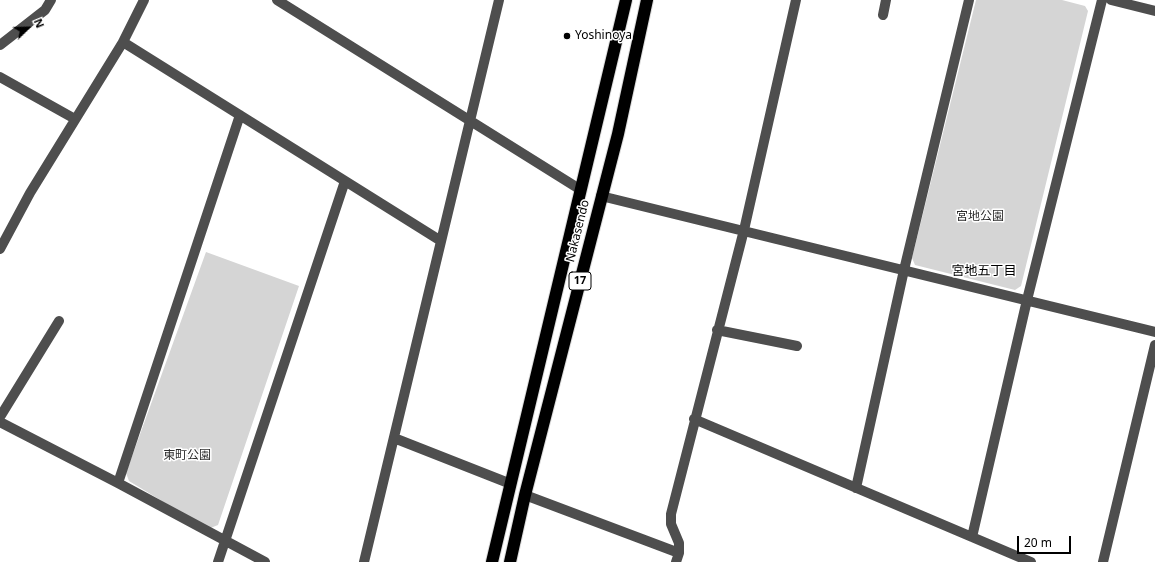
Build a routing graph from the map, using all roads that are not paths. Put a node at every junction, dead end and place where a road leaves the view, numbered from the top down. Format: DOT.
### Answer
graph roads {
  1 [pos="51,0"];
  2 [pos="144,0"];
  3 [pos="277,0"];
  4 [pos="499,0"];
  5 [pos="626,0"];
  6 [pos="647,0"];
  7 [pos="796,0"];
  8 [pos="886,0"];
  9 [pos="969,0"];
  10 [pos="1102,0"];
  11 [pos="1111,0"];
  12 [pos="1155,11"];
  13 [pos="883,15"];
  14 [pos="123,42"];
  15 [pos="0,45"];
  16 [pos="0,77"];
  17 [pos="240,115"];
  18 [pos="75,120"];
  19 [pos="469,121"];
  20 [pos="345,181"];
  21 [pos="581,190"];
  22 [pos="601,196"];
  23 [pos="744,230"];
  24 [pos="441,241"];
  25 [pos="0,249"];
  26 [pos="904,270"];
  27 [pos="1027,300"];
  28 [pos="59,321"];
  29 [pos="717,330"];
  30 [pos="1155,332"];
  31 [pos="1155,345"];
  32 [pos="797,346"];
  33 [pos="0,417"];
  34 [pos="694,419"];
  35 [pos="0,422"];
  36 [pos="394,438"];
  37 [pos="118,483"];
  38 [pos="511,484"];
  39 [pos="856,488"];
  40 [pos="525,494"];
  41 [pos="972,537"];
  42 [pos="225,540"];
  43 [pos="678,557"];
  44 [pos="218,562"];
  45 [pos="266,562"];
  46 [pos="364,562"];
  47 [pos="492,562"];
  48 [pos="510,562"];
  49 [pos="1031,562"];
  50 [pos="1103,562"];
  1 -- 15 [label="street"];
  2 -- 14 [label="street"];
  3 -- 19 [label="street"];
  4 -- 19 [label="street"];
  5 -- 21 [label="highway, Nakasendo / 17"];
  6 -- 22 [label="highway, Nakasendo / 17"];
  7 -- 23 [label="street"];
  8 -- 13 [label="street"];
  9 -- 26 [label="street"];
  10 -- 27 [label="street"];
  11 -- 12 [label="street"];
  14 -- 17 [label="street"];
  14 -- 18 [label="street"];
  16 -- 18 [label="street"];
  17 -- 20 [label="street"];
  17 -- 37 [label="street"];
  18 -- 25 [label="street"];
  19 -- 21 [label="street"];
  19 -- 24 [label="street"];
  20 -- 24 [label="street"];
  20 -- 42 [label="street"];
  21 -- 38 [label="highway, Nakasendo / 17"];
  22 -- 23 [label="street"];
  22 -- 40 [label="highway, Nakasendo / 17"];
  23 -- 26 [label="street"];
  23 -- 29 [label="street"];
  24 -- 36 [label="street"];
  26 -- 27 [label="street"];
  26 -- 39 [label="street"];
  27 -- 30 [label="street"];
  27 -- 41 [label="street"];
  28 -- 33 [label="street"];
  29 -- 32 [label="street"];
  29 -- 34 [label="street"];
  31 -- 50 [label="street"];
  34 -- 39 [label="street"];
  34 -- 43 [label="street"];
  35 -- 37 [label="street"];
  36 -- 38 [label="street"];
  36 -- 46 [label="street"];
  37 -- 42 [label="street"];
  38 -- 47 [label="highway, Nakasendo / 17"];
  39 -- 41 [label="street"];
  40 -- 43 [label="street"];
  40 -- 48 [label="highway, Nakasendo / 17"];
  41 -- 49 [label="street"];
  42 -- 44 [label="street"];
  42 -- 45 [label="street"];
}
